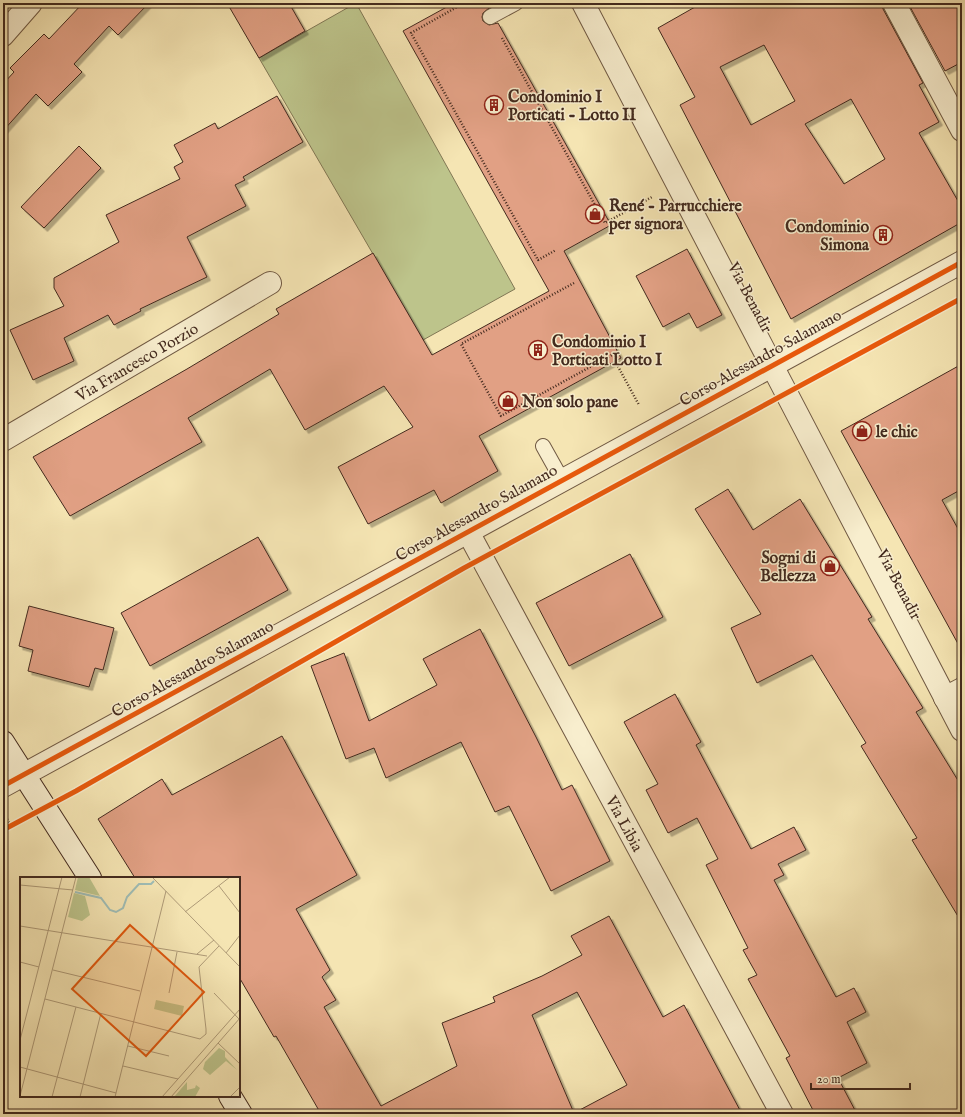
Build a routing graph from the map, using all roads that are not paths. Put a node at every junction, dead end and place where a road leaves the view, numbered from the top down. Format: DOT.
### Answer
graph roads {
  1 [pos="31,3"];
  2 [pos="516,3"];
  3 [pos="582,3"];
  4 [pos="894,3"];
  5 [pos="490,17"];
  6 [pos="3,35"];
  7 [pos="962,130"];
  8 [pos="962,262"];
  9 [pos="270,284"];
  10 [pos="772,365"];
  11 [pos="3,440"];
  12 [pos="543,446"];
  13 [pos="562,480"];
  14 [pos="468,532"];
  15 [pos="954,693"];
  16 [pos="962,730"];
  17 [pos="3,742"];
  18 [pos="24,774"];
  19 [pos="3,786"];
  20 [pos="89,877"];
  21 [pos="231,1097"];
  22 [pos="241,1114"];
  23 [pos="782,1114"];
  1 -- 6 [label="street"];
  2 -- 5 [label="lane"];
  3 -- 10 [label="street, Via Benadir"];
  4 -- 7 [label="street"];
  8 -- 10 [label="street, Corso Alessandro Salamano"];
  9 -- 11 [label="street, Via Francesco Porzio"];
  10 -- 13 [label="street, Corso Alessandro Salamano"];
  10 -- 15 [label="street, Via Benadir"];
  12 -- 13 [label="lane"];
  13 -- 14 [label="street, Corso Alessandro Salamano"];
  14 -- 18 [label="street, Corso Alessandro Salamano"];
  14 -- 23 [label="street, Via Libia"];
  15 -- 16 [label="street, Via Benadir"];
  17 -- 18 [label="street"];
  18 -- 19 [label="street, Corso Alessandro Salamano"];
  18 -- 20 [label="street"];
  21 -- 22 [label="street"];
}
